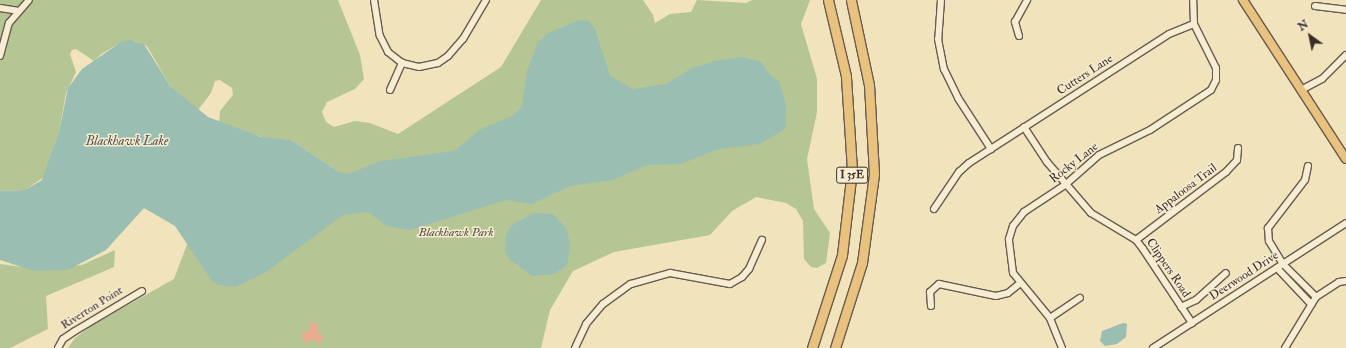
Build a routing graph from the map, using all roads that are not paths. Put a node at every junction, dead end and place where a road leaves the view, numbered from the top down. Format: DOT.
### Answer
graph roads {
  1 [pos="29,0"];
  2 [pos="374,0"];
  3 [pos="486,0"];
  4 [pos="828,0"];
  5 [pos="850,0"];
  6 [pos="941,0"];
  7 [pos="1027,0"];
  8 [pos="1193,0"];
  9 [pos="1243,0"];
  10 [pos="1315,6"];
  11 [pos="0,8"];
  12 [pos="1346,10"];
  13 [pos="18,11"];
  14 [pos="1194,24"];
  15 [pos="1019,36"];
  16 [pos="1346,55"];
  17 [pos="0,56"];
  18 [pos="402,63"];
  19 [pos="390,90"];
  20 [pos="1301,90"];
  21 [pos="1024,127"];
  22 [pos="1238,148"];
  23 [pos="991,149"];
  24 [pos="1346,159"];
  25 [pos="1308,166"];
  26 [pos="1066,185"];
  27 [pos="934,209"];
  28 [pos="1346,223"];
  29 [pos="762,240"];
  30 [pos="1136,240"];
  31 [pos="1283,264"];
  32 [pos="1277,268"];
  33 [pos="1226,273"];
  34 [pos="1346,281"];
  35 [pos="1019,284"];
  36 [pos="142,291"];
  37 [pos="1316,297"];
  38 [pos="1080,298"];
  39 [pos="1311,304"];
  40 [pos="931,306"];
  41 [pos="1182,307"];
  42 [pos="1050,318"];
  43 [pos="1192,323"];
  44 [pos="58,348"];
  45 [pos="575,348"];
  46 [pos="812,348"];
  47 [pos="835,348"];
  48 [pos="1062,348"];
  49 [pos="1153,348"];
  50 [pos="1285,348"];
  1 -- 13 [label="street"];
  2 -- 18 [label="street"];
  3 -- 18 [label="street"];
  4 -- 46 [label="highway, I 35E"];
  5 -- 47 [label="highway, I 35E"];
  6 -- 23 [label="street"];
  7 -- 15 [label="street"];
  8 -- 14 [label="street, Rocky Lane"];
  9 -- 20 [label="main road"];
  10 -- 12 [label="street"];
  11 -- 13 [label="street"];
  13 -- 17 [label="street"];
  14 -- 21 [label="street, Cutters Lane"];
  14 -- 26 [label="street, Rocky Lane"];
  16 -- 20 [label="street"];
  18 -- 19 [label="street"];
  20 -- 24 [label="main road"];
  21 -- 23 [label="street, Cutters Lane"];
  21 -- 26 [label="street, Clippers Road"];
  22 -- 30 [label="street, Appaloosa Trail"];
  23 -- 27 [label="street, Cutters Lane"];
  25 -- 31 [label="street"];
  26 -- 30 [label="street, Clippers Road"];
  26 -- 35 [label="street, Rocky Lane"];
  28 -- 31 [label="street, Deerwood Drive"];
  29 -- 45 [label="street"];
  30 -- 41 [label="street, Clippers Road"];
  31 -- 32 [label="street, Deerwood Drive"];
  31 -- 37 [label="street"];
  32 -- 39 [label="street"];
  32 -- 43 [label="street, Deerwood Drive"];
  33 -- 41 [label="street"];
  34 -- 37 [label="street"];
  35 -- 40 [label="street"];
  35 -- 42 [label="street, Rocky Lane"];
  36 -- 44 [label="street, Riverton Point"];
  37 -- 39 [label="street"];
  38 -- 42 [label="street"];
  39 -- 50 [label="street"];
  41 -- 43 [label="street, Clippers Road"];
  42 -- 48 [label="street, Rocky Lane"];
  43 -- 49 [label="street, Deerwood Drive"];
}
